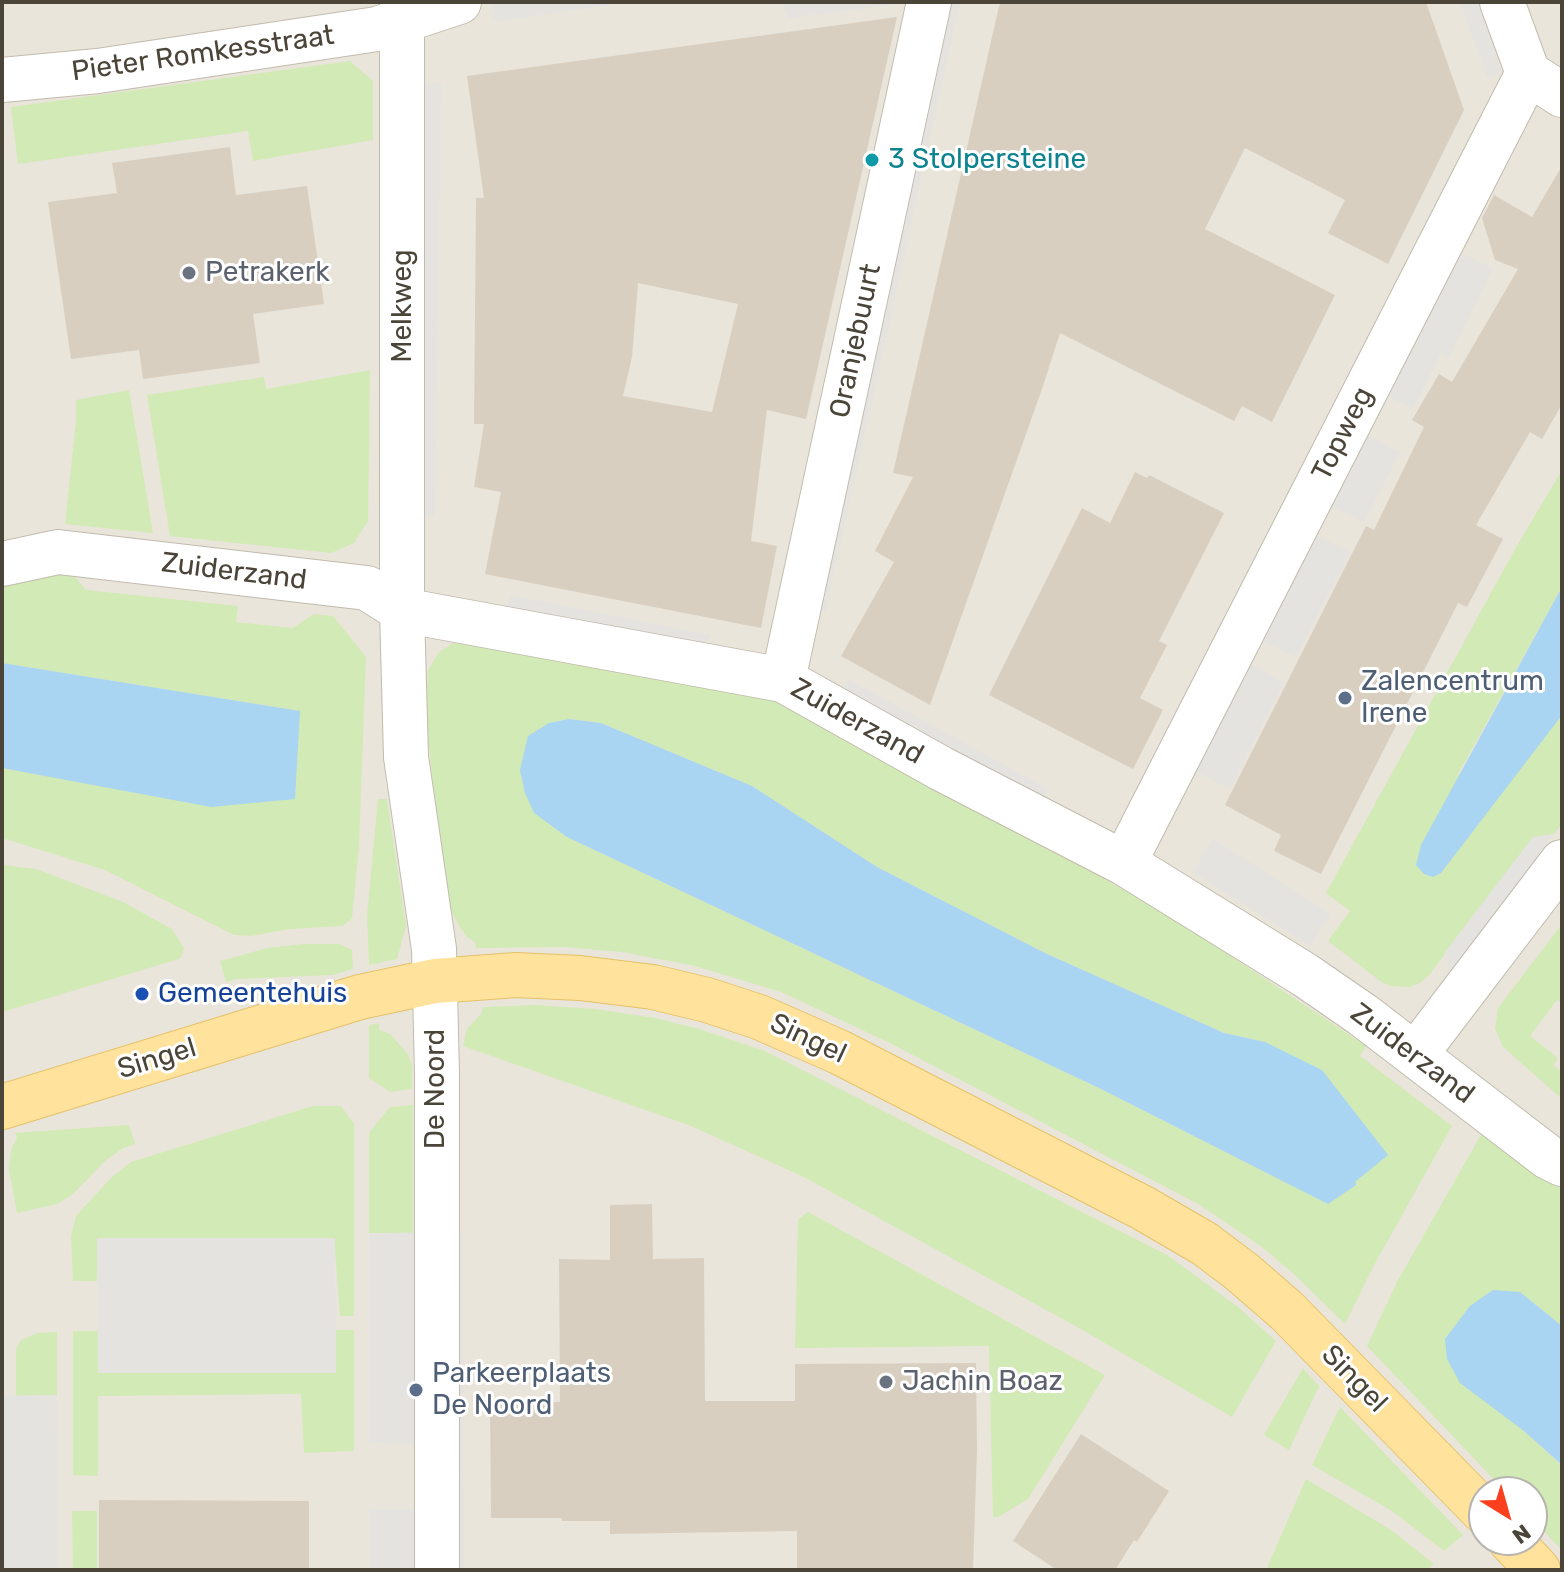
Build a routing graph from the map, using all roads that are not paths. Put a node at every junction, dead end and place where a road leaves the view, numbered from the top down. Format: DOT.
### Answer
graph roads {
  1 [pos="459,2"];
  2 [pos="929,2"];
  3 [pos="1502,2"];
  4 [pos="403,12"];
  5 [pos="2,80"];
  6 [pos="1545,84"];
  7 [pos="2,564"];
  8 [pos="402,610"];
  9 [pos="783,680"];
  10 [pos="1562,862"];
  11 [pos="1124,863"];
  12 [pos="435,981"];
  13 [pos="1415,1055"];
  14 [pos="2,1107"];
  15 [pos="1562,1164"];
  16 [pos="1468,1496"];
  17 [pos="437,1570"];
  1 -- 4 [label="street"];
  2 -- 9 [label="street, Oranjebuurt"];
  3 -- 6 [label="street, Topweg"];
  4 -- 5 [label="street, Pieter Romkesstraat"];
  4 -- 8 [label="street, Melkweg"];
  6 -- 11 [label="street, Topweg"];
  7 -- 8 [label="street, Zuiderzand"];
  8 -- 9 [label="street, Zuiderzand"];
  8 -- 12 [label="street, De Noord"];
  9 -- 11 [label="street, Zuiderzand"];
  10 -- 13 [label="street"];
  11 -- 13 [label="street, Zuiderzand"];
  12 -- 14 [label="main road, Singel"];
  12 -- 16 [label="main road, Singel"];
  12 -- 17 [label="street, De Noord"];
  13 -- 15 [label="street, Zuiderzand"];
}
